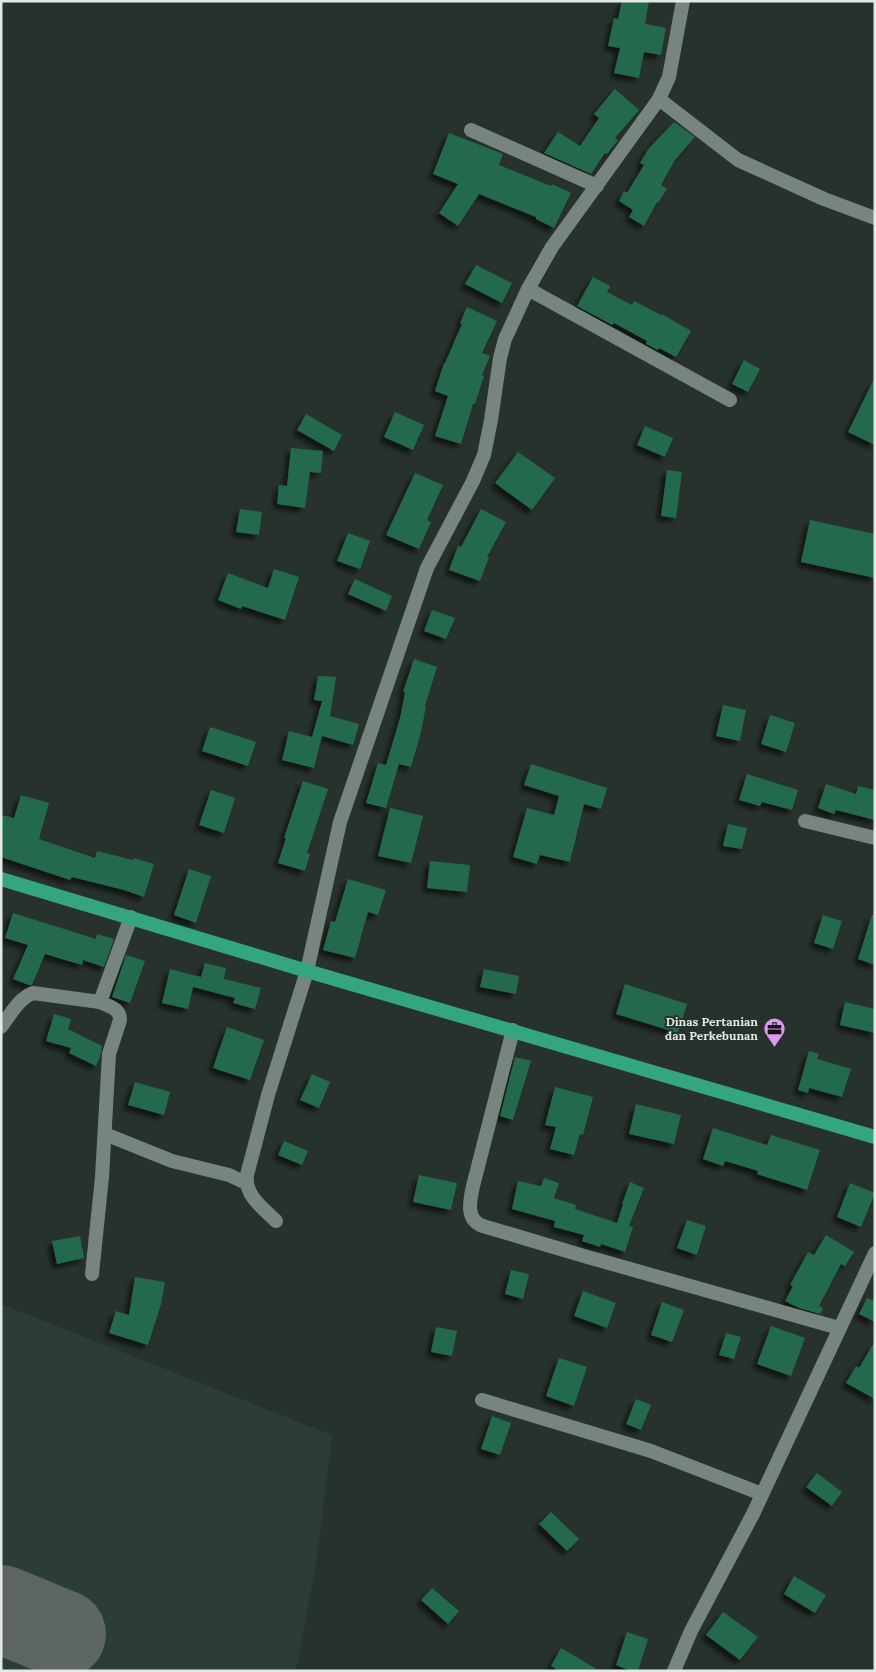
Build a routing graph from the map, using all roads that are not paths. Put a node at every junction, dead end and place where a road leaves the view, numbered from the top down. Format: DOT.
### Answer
graph roads {
  1 [pos="682,1"];
  2 [pos="659,99"];
  3 [pos="471,130"];
  4 [pos="597,186"];
  5 [pos="875,218"];
  6 [pos="528,289"];
  7 [pos="730,400"];
  8 [pos="805,821"];
  9 [pos="875,838"];
  10 [pos="1,879"];
  11 [pos="131,917"];
  12 [pos="307,970"];
  13 [pos="100,1002"];
  14 [pos="1,1027"];
  15 [pos="512,1030"];
  16 [pos="105,1134"];
  17 [pos="875,1137"];
  18 [pos="246,1183"];
  19 [pos="276,1221"];
  20 [pos="875,1253"];
  21 [pos="92,1274"];
  22 [pos="839,1328"];
  23 [pos="482,1400"];
  24 [pos="762,1494"];
  25 [pos="674,1671"];
  1 -- 2 [label="street"];
  2 -- 4 [label="street"];
  2 -- 5 [label="street"];
  3 -- 4 [label="street"];
  4 -- 6 [label="street"];
  6 -- 7 [label="street"];
  6 -- 12 [label="street"];
  8 -- 9 [label="street"];
  10 -- 11 [label="highway"];
  11 -- 12 [label="highway"];
  11 -- 13 [label="street"];
  12 -- 15 [label="highway"];
  12 -- 18 [label="street"];
  13 -- 14 [label="street"];
  13 -- 16 [label="street"];
  15 -- 17 [label="highway"];
  15 -- 22 [label="street"];
  16 -- 18 [label="street"];
  16 -- 21 [label="street"];
  18 -- 19 [label="street"];
  20 -- 22 [label="street"];
  22 -- 24 [label="street"];
  23 -- 24 [label="street"];
  24 -- 25 [label="street"];
}
